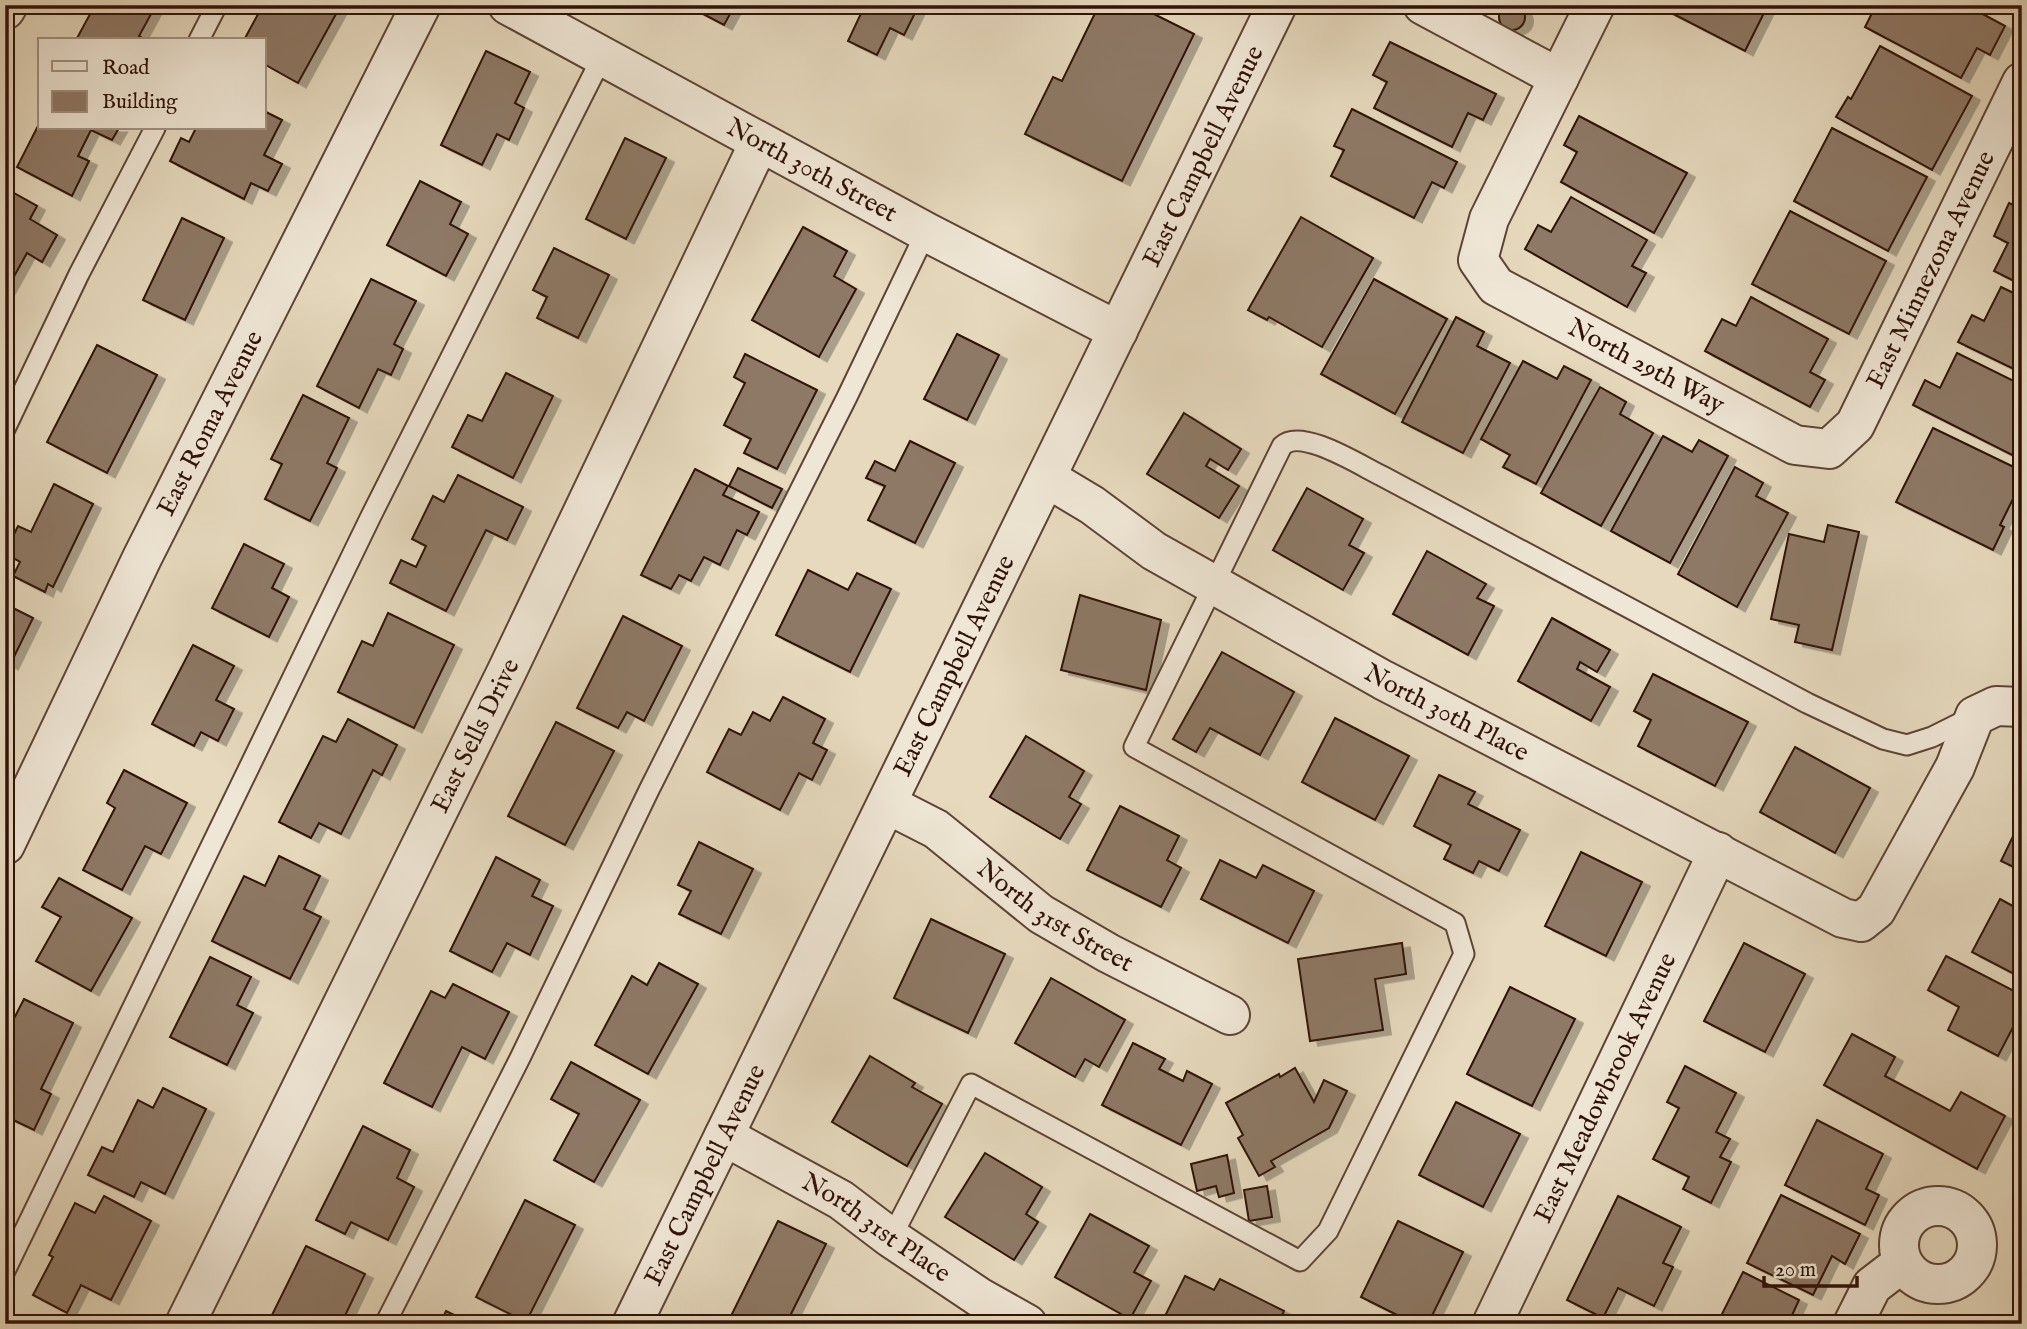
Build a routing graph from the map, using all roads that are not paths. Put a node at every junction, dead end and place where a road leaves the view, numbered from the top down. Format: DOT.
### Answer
graph roads {
  1 [pos="8,5"];
  2 [pos="217,5"];
  3 [pos="421,5"];
  4 [pos="508,5"];
  5 [pos="1277,5"];
  6 [pos="1423,5"];
  7 [pos="1584,9"];
  8 [pos="5,10"];
  9 [pos="1470,17"];
  10 [pos="200,38"];
  11 [pos="602,57"];
  12 [pos="1559,78"];
  13 [pos="2022,82"];
  14 [pos="154,130"];
  15 [pos="759,143"];
  16 [pos="926,232"];
  17 [pos="1118,331"];
  18 [pos="5,429"];
  19 [pos="1829,449"];
  20 [pos="1047,478"];
  21 [pos="1213,586"];
  22 [pos="2022,707"];
  23 [pos="1975,716"];
  24 [pos="2022,732"];
  25 [pos="887,804"];
  26 [pos="5,845"];
  27 [pos="1718,852"];
  28 [pos="1230,1015"];
  29 [pos="724,1136"];
  30 [pos="891,1238"];
  31 [pos="1902,1263"];
  32 [pos="5,1271"];
  33 [pos="184,1324"];
  34 [pos="385,1324"];
  35 [pos="632,1324"];
  36 [pos="1027,1324"];
  37 [pos="1492,1324"];
  38 [pos="1853,1324"];
  1 -- 8 [label="street"];
  2 -- 10 [label="lane"];
  3 -- 26 [label="street, East Roma Avenue"];
  4 -- 11 [label="street, North 30th Street"];
  5 -- 17 [label="street, East Campbell Avenue"];
  6 -- 9 [label="street"];
  7 -- 12 [label="street"];
  9 -- 12 [label="street"];
  11 -- 15 [label="street, North 30th Street"];
  11 -- 32 [label="lane"];
  12 -- 19 [label="street, North 29th Way"];
  13 -- 19 [label="street, East Minnezona Avenue"];
  14 -- 18 [label="lane"];
  15 -- 16 [label="street, North 30th Street"];
  15 -- 33 [label="street, East Sells Drive"];
  16 -- 17 [label="street, North 30th Street"];
  16 -- 34 [label="lane"];
  17 -- 20 [label="street, East Campbell Avenue"];
  20 -- 21 [label="street, North 30th Place"];
  20 -- 25 [label="street, East Campbell Avenue"];
  21 -- 23 [label="lane"];
  21 -- 27 [label="street, North 30th Place"];
  21 -- 30 [label="lane"];
  22 -- 23 [label="street"];
  23 -- 24 [label="street"];
  23 -- 27 [label="street, North 30th Place"];
  25 -- 28 [label="street, North 31st Street"];
  25 -- 29 [label="street, East Campbell Avenue"];
  27 -- 37 [label="street, East Meadowbrook Avenue"];
  29 -- 30 [label="street, North 31st Place"];
  29 -- 35 [label="street, East Campbell Avenue"];
  30 -- 36 [label="street, North 31st Place"];
  31 -- 38 [label="street"];
}
